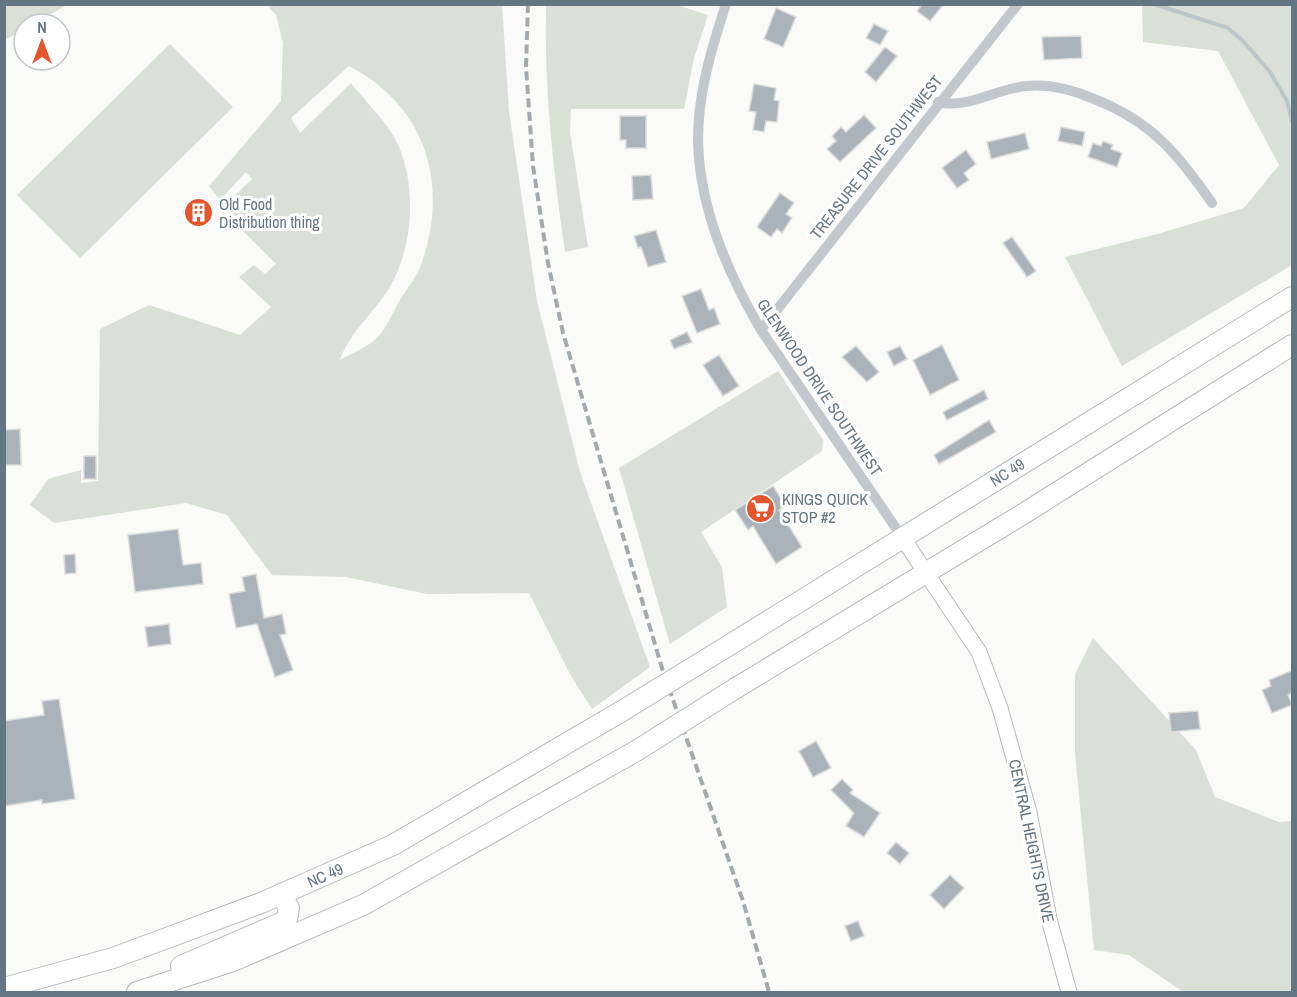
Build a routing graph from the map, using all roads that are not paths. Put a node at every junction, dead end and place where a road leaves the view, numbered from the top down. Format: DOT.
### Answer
graph roads {
  1 [pos="726,4"];
  2 [pos="1018,4"];
  3 [pos="938,102"];
  4 [pos="1212,203"];
  5 [pos="1293,297"];
  6 [pos="761,330"];
  7 [pos="1293,345"];
  8 [pos="902,537"];
  9 [pos="924,572"];
  10 [pos="281,894"];
  11 [pos="71,969"];
  12 [pos="4,988"];
  13 [pos="29,993"];
  14 [pos="136,993"];
  15 [pos="1069,993"];
  1 -- 6 [label="street, GLENWOOD DRIVE SOUTHWEST"];
  2 -- 3 [label="street, TREASURE DRIVE SOUTHWEST"];
  3 -- 4 [label="street"];
  3 -- 6 [label="street, TREASURE DRIVE SOUTHWEST"];
  5 -- 8 [label="highway, NC 49 / NC 49"];
  6 -- 8 [label="street, GLENWOOD DRIVE SOUTHWEST"];
  7 -- 9 [label="highway"];
  8 -- 9 [label="street, CENTRAL HEIGHTS DRIVE"];
  8 -- 10 [label="highway, NC 49 / NC 49, bridge"];
  9 -- 14 [label="highway, bridge"];
  9 -- 15 [label="street, CENTRAL HEIGHTS DRIVE"];
  10 -- 11 [label="highway, NC 49 / NC 49"];
  10 -- 14 [label="highway"];
  11 -- 12 [label="highway, NC 49 / NC 49"];
  11 -- 13 [label="highway"];
}
